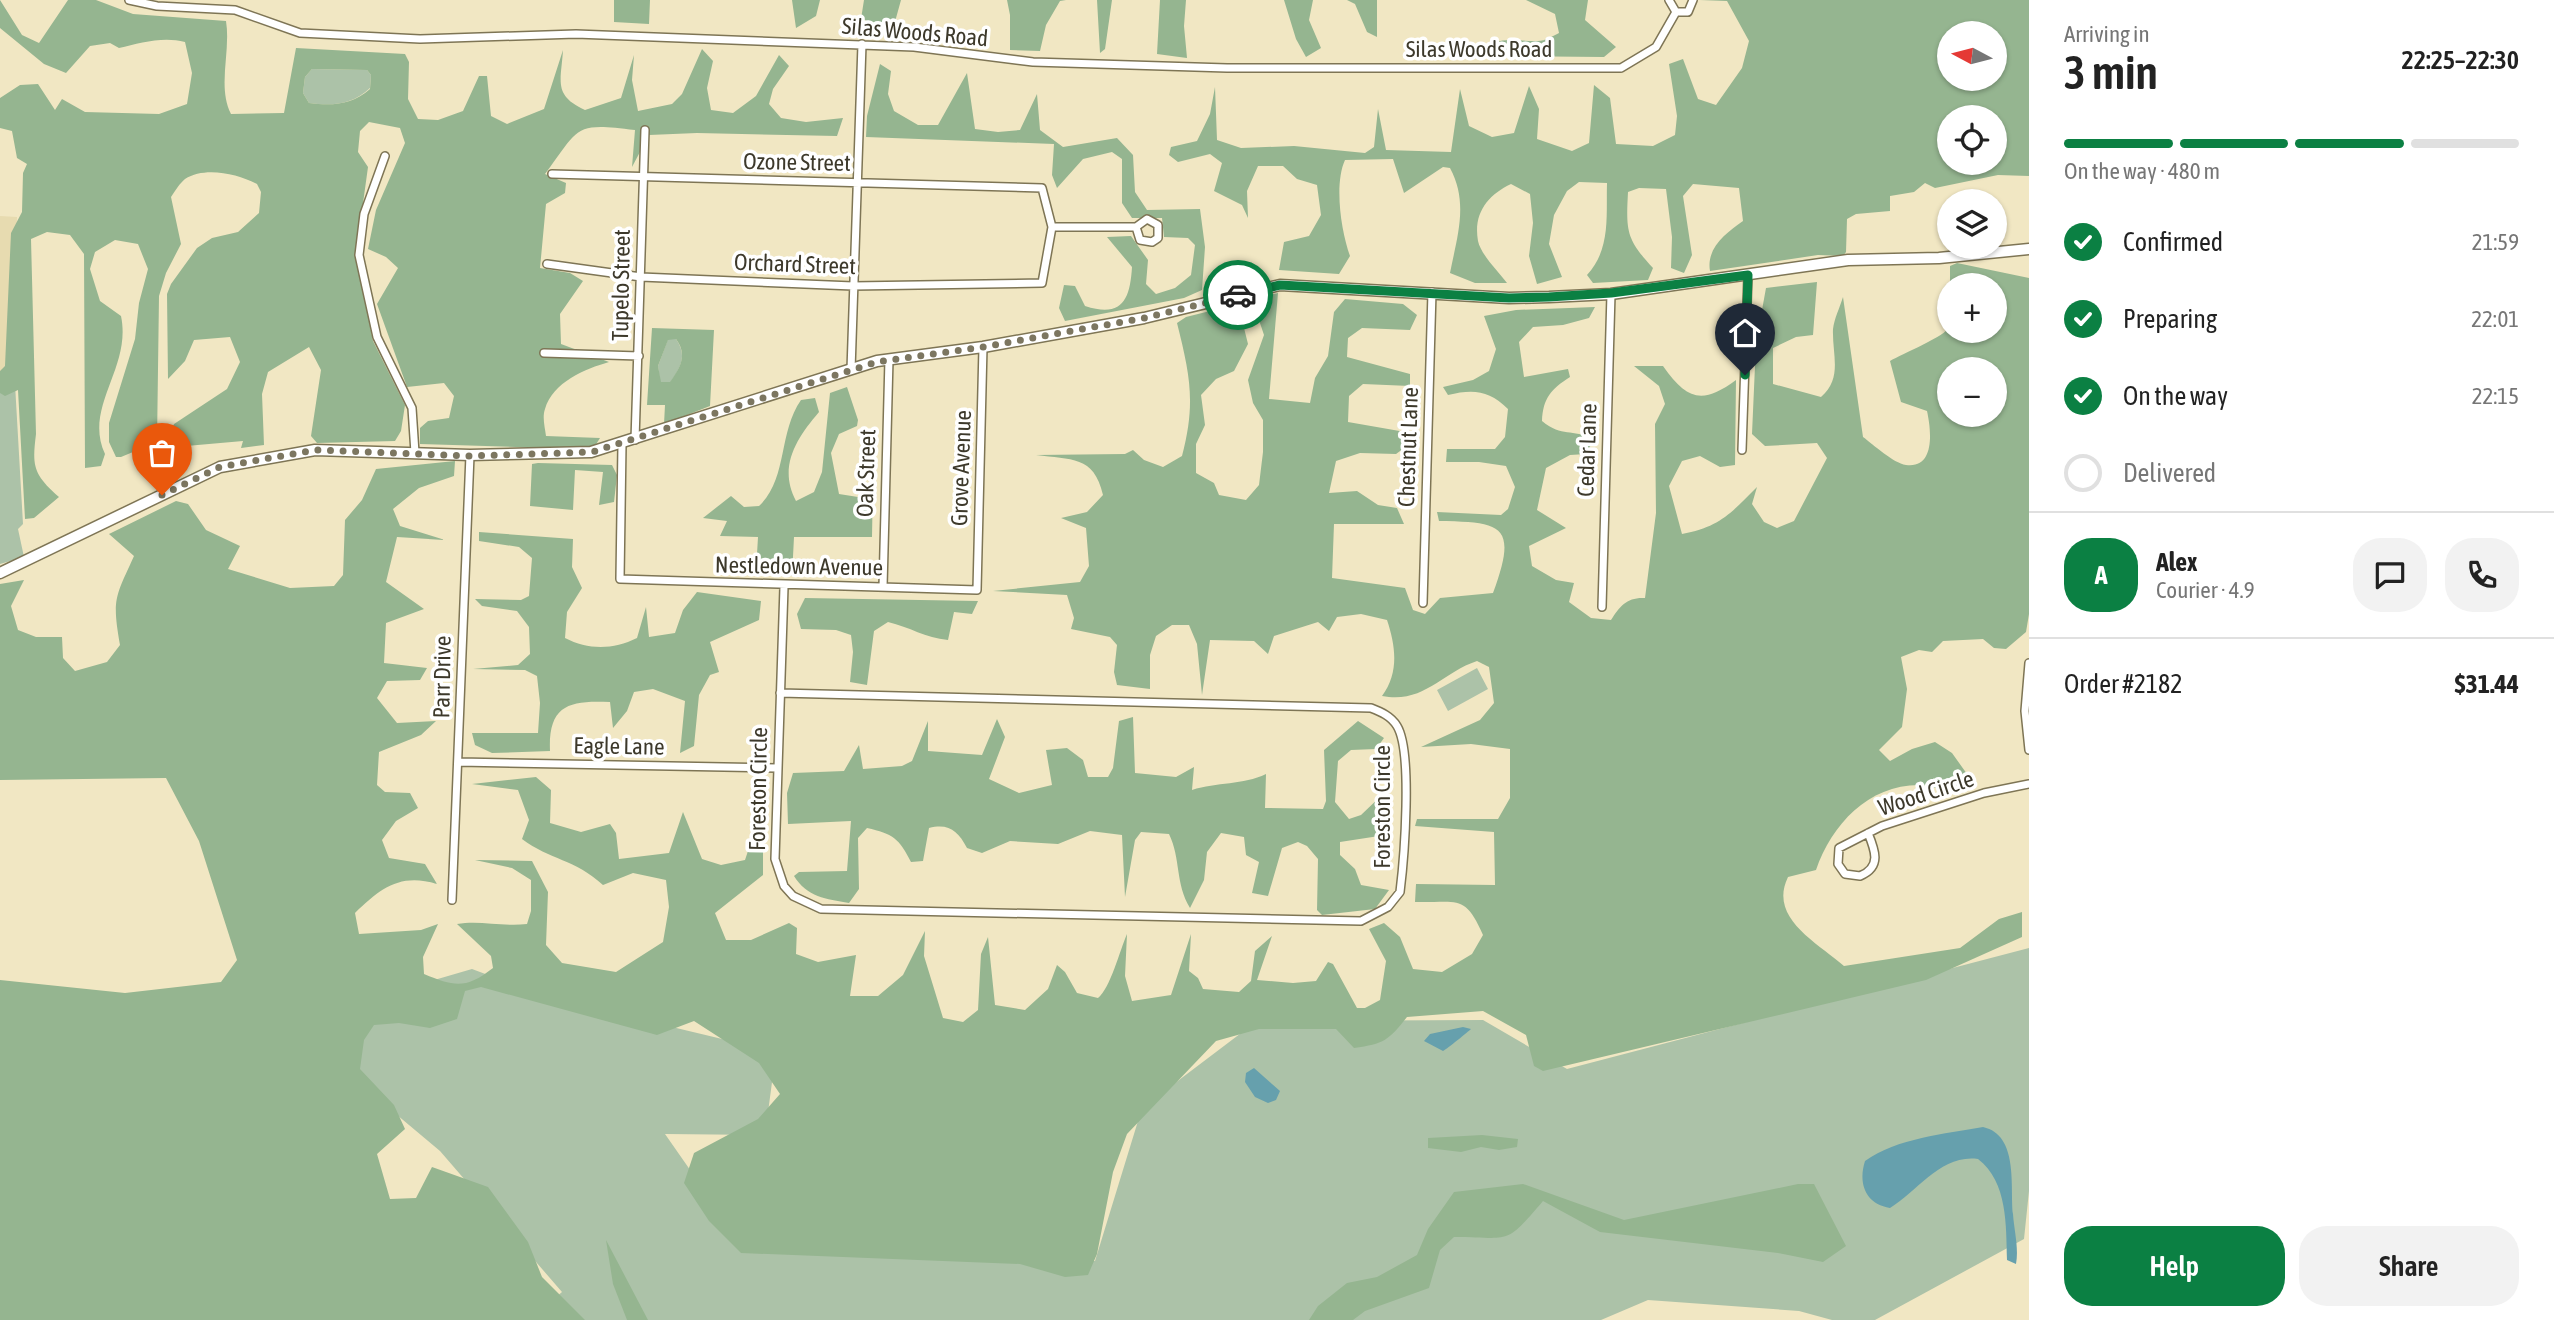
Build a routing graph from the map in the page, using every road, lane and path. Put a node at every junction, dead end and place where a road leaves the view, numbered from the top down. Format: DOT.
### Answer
graph roads {
  1 [pos="129,0"];
  2 [pos="1669,0"];
  3 [pos="1693,0"];
  4 [pos="1676,12"];
  5 [pos="862,44"];
  6 [pos="645,130"];
  7 [pos="385,156"];
  8 [pos="552,174"];
  9 [pos="642,178"];
  10 [pos="856,183"];
  11 [pos="1052,227"];
  12 [pos="1136,227"];
  13 [pos="2029,249"];
  14 [pos="547,264"];
  15 [pos="1748,275"];
  16 [pos="641,277"];
  17 [pos="853,286"];
  18 [pos="1432,292"];
  19 [pos="1611,293"];
  20 [pos="983,347"];
  21 [pos="544,353"];
  22 [pos="639,356"];
  23 [pos="889,359"];
  24 [pos="851,370"];
  25 [pos="635,440"];
  26 [pos="622,444"];
  27 [pos="1742,450"];
  28 [pos="415,453"];
  29 [pos="470,456"];
  30 [pos="0,573"];
  31 [pos="784,587"];
  32 [pos="883,587"];
  33 [pos="976,590"];
  34 [pos="1423,603"];
  35 [pos="1602,607"];
  36 [pos="2029,663"];
  37 [pos="780,693"];
  38 [pos="2029,750"];
  39 [pos="459,762"];
  40 [pos="777,768"];
  41 [pos="2029,784"];
  42 [pos="1868,833"];
  43 [pos="452,900"];
  1 -- 5 [label="street, Silas Woods Road"];
  2 -- 4 [label="street"];
  3 -- 4 [label="street, Silas Woods Road"];
  4 -- 5 [label="street, Silas Woods Road"];
  5 -- 10 [label="street"];
  6 -- 9 [label="street, Tupelo Street"];
  7 -- 28 [label="street"];
  8 -- 9 [label="street, Ozone Street"];
  9 -- 10 [label="street, Ozone Street"];
  9 -- 16 [label="street, Tupelo Street"];
  10 -- 11 [label="street, Ozone Street"];
  10 -- 17 [label="street"];
  11 -- 12 [label="street"];
  11 -- 17 [label="street, Orchard Street"];
  13 -- 15 [label="main road"];
  14 -- 16 [label="street, Orchard Street"];
  15 -- 19 [label="main road"];
  15 -- 27 [label="street"];
  16 -- 17 [label="street, Orchard Street"];
  16 -- 22 [label="street, Tupelo Street"];
  17 -- 24 [label="street"];
  18 -- 19 [label="main road"];
  18 -- 20 [label="main road"];
  18 -- 34 [label="street, Chestnut Lane"];
  19 -- 35 [label="street, Cedar Lane"];
  20 -- 23 [label="main road"];
  20 -- 33 [label="street, Grove Avenue"];
  21 -- 22 [label="street"];
  22 -- 25 [label="street, Tupelo Street"];
  23 -- 24 [label="main road"];
  23 -- 32 [label="street, Oak Street"];
  24 -- 25 [label="main road"];
  25 -- 26 [label="main road"];
  26 -- 29 [label="main road"];
  26 -- 31 [label="street, Nestledown Avenue"];
  28 -- 29 [label="main road"];
  28 -- 30 [label="main road"];
  29 -- 39 [label="street, Parr Drive"];
  31 -- 32 [label="street, Nestledown Avenue"];
  31 -- 37 [label="street, Foreston Circle"];
  32 -- 33 [label="street, Nestledown Avenue"];
  36 -- 38 [label="street"];
  37 -- 40 [label="street, Foreston Circle"];
  37 -- 40 [label="street, Foreston Circle"];
  39 -- 40 [label="street, Eagle Lane"];
  39 -- 43 [label="street, Parr Drive"];
  41 -- 42 [label="street, Wood Circle"];
  42 -- 42 [label="street, Wood Circle"];
}
